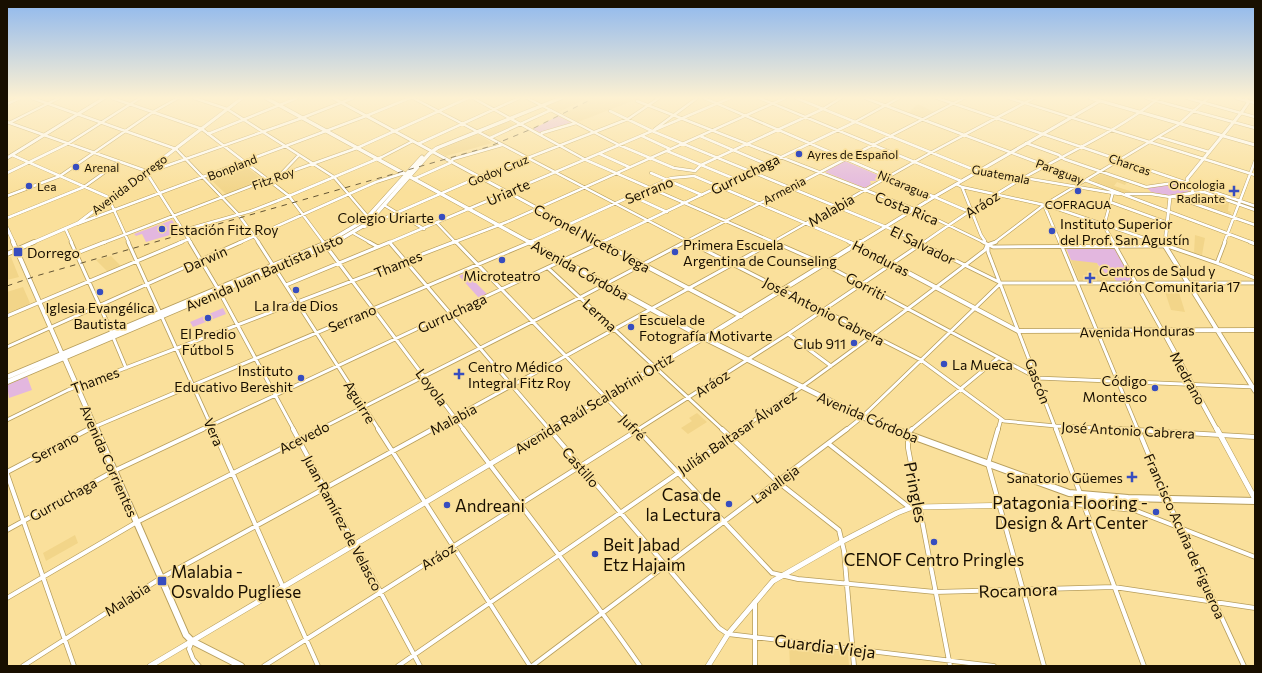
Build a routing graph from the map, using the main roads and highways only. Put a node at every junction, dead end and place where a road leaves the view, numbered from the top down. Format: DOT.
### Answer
graph roads {
  1 [pos="53,129"];
  2 [pos="201,129"];
  3 [pos="323,129"];
  4 [pos="390,129"];
  5 [pos="480,129"];
  6 [pos="1050,129"];
  7 [pos="1199,129"];
  8 [pos="1227,129"];
  9 [pos="1222,136"];
  10 [pos="1255,145"];
  11 [pos="431,150"];
  12 [pos="7,158"];
  13 [pos="406,175"];
  14 [pos="7,228"];
  15 [pos="856,245"];
  16 [pos="326,246"];
  17 [pos="16,250"];
  18 [pos="7,254"];
  19 [pos="741,316"];
  20 [pos="1255,330"];
  21 [pos="1163,331"];
  22 [pos="1218,331"];
  23 [pos="1018,332"];
  24 [pos="704,338"];
  25 [pos="63,356"];
  26 [pos="7,377"];
  27 [pos="7,382"];
  28 [pos="1254,388"];
  29 [pos="1255,500"];
  30 [pos="1082,501"];
  31 [pos="192,642"];
  32 [pos="150,666"];
  33 [pos="241,666"];
  34 [pos="708,666"];
  1 -- 12 [label="main road"];
  2 -- 17 [label="main road, Avenida Dorrego"];
  3 -- 13 [label="main road, Avenida Córdoba"];
  4 -- 11 [label="main road, Coronel Niceto Vega"];
  5 -- 11 [label="main road, Avenida Juan Bautista Justo"];
  6 -- 15 [label="main road, Avenida Raúl Scalabrini Ortiz"];
  7 -- 9 [label="main road"];
  8 -- 9 [label="main road"];
  9 -- 10 [label="main road"];
  9 -- 22 [label="main road"];
  11 -- 13 [label="main road, Avenida Juan Bautista Justo"];
  11 -- 19 [label="main road, Coronel Niceto Vega"];
  13 -- 16 [label="main road, Avenida Juan Bautista Justo"];
  13 -- 16 [label="main road, Avenida Juan Bautista Justo"];
  13 -- 24 [label="main road, Avenida Córdoba"];
  14 -- 17 [label="main road, Avenida Corrientes"];
  15 -- 19 [label="main road, Avenida Raúl Scalabrini Ortiz"];
  15 -- 23 [label="main road, Honduras"];
  16 -- 25 [label="main road, Avenida Juan Bautista Justo"];
  17 -- 18 [label="main road, Avenida Dorrego"];
  17 -- 25 [label="main road, Avenida Corrientes"];
  19 -- 24 [label="main road, Avenida Raúl Scalabrini Ortiz"];
  20 -- 22 [label="main road, Avenida Honduras"];
  21 -- 22 [label="main road, Avenida Honduras"];
  21 -- 23 [label="main road, Avenida Honduras"];
  21 -- 29 [label="main road, Medrano"];
  22 -- 28 [label="main road"];
  24 -- 30 [label="main road, Avenida Córdoba"];
  24 -- 31 [label="main road, Avenida Raúl Scalabrini Ortiz"];
  25 -- 26 [label="main road, Avenida Juan Bautista Justo"];
  25 -- 27 [label="main road, Avenida Juan Bautista Justo"];
  25 -- 31 [label="main road, Avenida Corrientes"];
  29 -- 30 [label="main road, Avenida Córdoba"];
  30 -- 34 [label="main road"];
  31 -- 32 [label="main road, Avenida Raúl Scalabrini Ortiz"];
  31 -- 33 [label="main road"];
}
